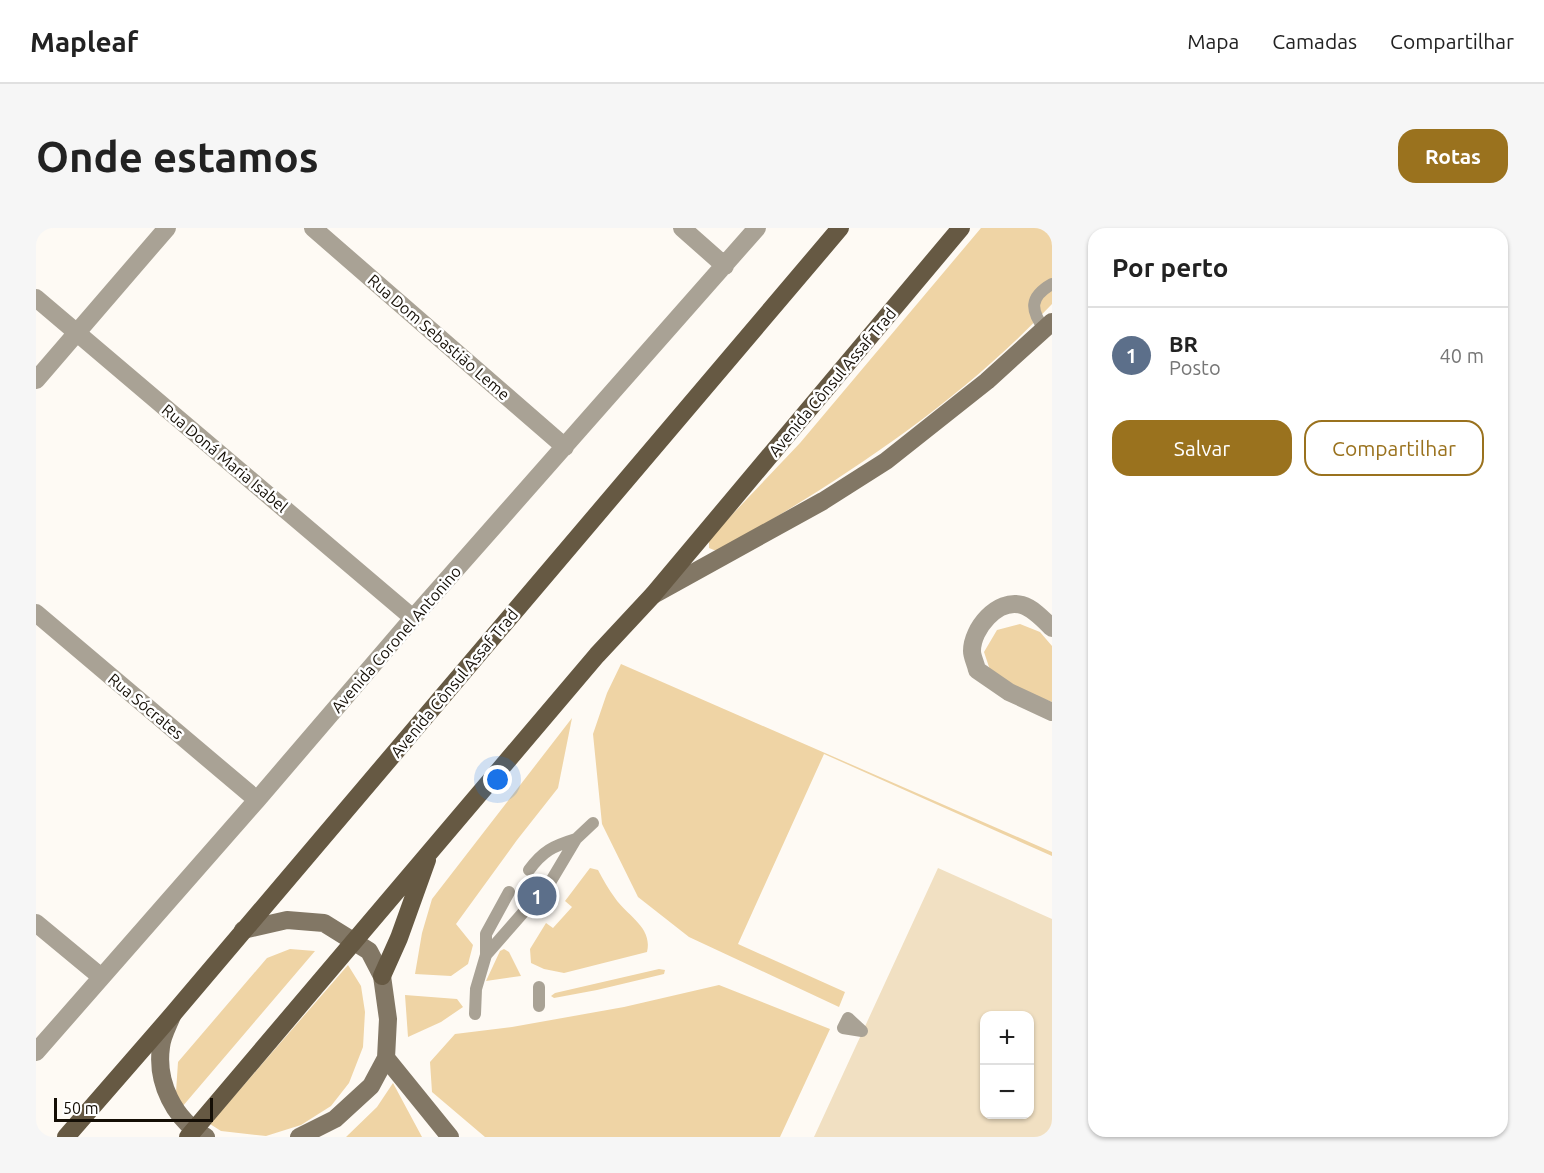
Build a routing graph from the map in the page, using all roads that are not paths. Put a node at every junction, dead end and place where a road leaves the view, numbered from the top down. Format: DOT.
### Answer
graph roads {
  1 [pos="167,228"];
  2 [pos="313,228"];
  3 [pos="682,228"];
  4 [pos="757,228"];
  5 [pos="840,228"];
  6 [pos="961,228"];
  7 [pos="725,266"];
  8 [pos="1052,284"];
  9 [pos="36,298"];
  10 [pos="1050,329"];
  11 [pos="76,332"];
  12 [pos="36,380"];
  13 [pos="565,447"];
  14 [pos="652,596"];
  15 [pos="36,613"];
  16 [pos="413,618"];
  17 [pos="1052,628"];
  18 [pos="1052,712"];
  19 [pos="257,800"];
  20 [pos="593,823"];
  21 [pos="576,839"];
  22 [pos="432,848"];
  23 [pos="529,870"];
  24 [pos="548,886"];
  25 [pos="509,892"];
  26 [pos="528,907"];
  27 [pos="36,923"];
  28 [pos="243,930"];
  29 [pos="354,940"];
  30 [pos="486,955"];
  31 [pos="100,976"];
  32 [pos="382,976"];
  33 [pos="539,987"];
  34 [pos="539,1006"];
  35 [pos="173,1014"];
  36 [pos="475,1014"];
  37 [pos="36,1052"];
  38 [pos="386,1058"];
  39 [pos="196,1135"];
  40 [pos="66,1137"];
  41 [pos="299,1137"];
  42 [pos="450,1137"];
  1 -- 11 [label="street"];
  2 -- 13 [label="street, Rua Dom Sebastião Leme"];
  3 -- 7 [label="street"];
  4 -- 7 [label="street, Avenida Coronel Antonino"];
  5 -- 28 [label="main road, Avenida Cônsul Assaf Trad"];
  6 -- 14 [label="main road, Avenida Cônsul Assaf Trad"];
  7 -- 13 [label="street, Avenida Coronel Antonino"];
  8 -- 10 [label="lane"];
  9 -- 11 [label="street, Rua Doná Maria Isabel"];
  10 -- 14 [label="main road"];
  11 -- 12 [label="street"];
  11 -- 16 [label="street, Rua Doná Maria Isabel"];
  13 -- 16 [label="street, Avenida Coronel Antonino"];
  14 -- 22 [label="main road, Avenida Cônsul Assaf Trad"];
  15 -- 19 [label="street, Rua Sócrates"];
  16 -- 19 [label="street, Avenida Coronel Antonino"];
  17 -- 18 [label="street"];
  19 -- 31 [label="street, Avenida Coronel Antonino"];
  20 -- 21 [label="lane"];
  21 -- 23 [label="lane"];
  21 -- 24 [label="lane"];
  22 -- 29 [label="main road, Avenida Cônsul Assaf Trad"];
  22 -- 32 [label="main road"];
  25 -- 30 [label="lane"];
  26 -- 30 [label="lane"];
  27 -- 31 [label="street"];
  28 -- 29 [label="main road"];
  28 -- 35 [label="main road, Avenida Cônsul Assaf Trad"];
  29 -- 32 [label="main road"];
  29 -- 39 [label="main road, Avenida Cônsul Assaf Trad"];
  30 -- 36 [label="lane"];
  31 -- 37 [label="street, Avenida Coronel Antonino"];
  32 -- 38 [label="main road"];
  33 -- 34 [label="lane"];
  35 -- 39 [label="main road"];
  35 -- 40 [label="main road, Avenida Cônsul Assaf Trad"];
  38 -- 41 [label="main road"];
  38 -- 42 [label="main road"];
}
